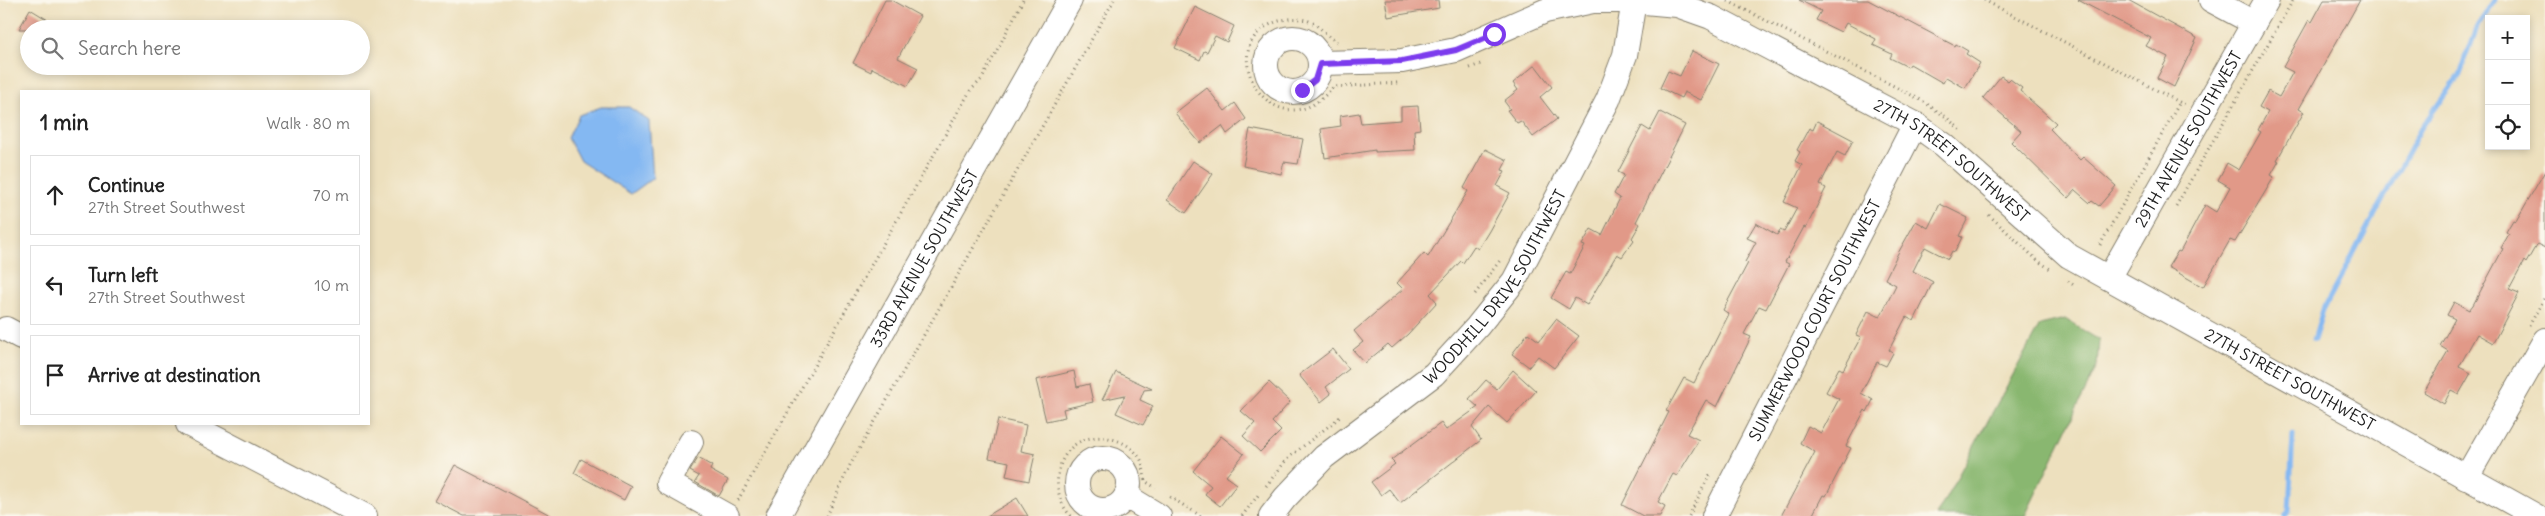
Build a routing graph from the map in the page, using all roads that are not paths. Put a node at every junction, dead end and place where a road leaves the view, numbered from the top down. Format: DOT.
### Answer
graph roads {
  1 [pos="1070,0"];
  2 [pos="2211,0"];
  3 [pos="2267,0"];
  4 [pos="1634,1"];
  5 [pos="2254,23"];
  6 [pos="1320,64"];
  7 [pos="1915,124"];
  8 [pos="2110,278"];
  9 [pos="2545,340"];
  10 [pos="190,425"];
  11 [pos="691,442"];
  12 [pos="2466,478"];
  13 [pos="1126,496"];
  14 [pos="1164,506"];
  15 [pos="731,512"];
  16 [pos="365,516"];
  17 [pos="778,516"];
  18 [pos="1271,516"];
  19 [pos="1714,516"];
  20 [pos="2536,516"];
  1 -- 17 [label="street, 33RD AVENUE SOUTHWEST"];
  2 -- 5 [label="street"];
  3 -- 5 [label="street, 29TH AVENUE SOUTHWEST"];
  4 -- 6 [label="street, 27TH STREET SOUTHWEST"];
  4 -- 7 [label="street, 27TH STREET SOUTHWEST"];
  4 -- 18 [label="street, WOODHILL DRIVE SOUTHWEST"];
  5 -- 8 [label="street, 29TH AVENUE SOUTHWEST"];
  7 -- 8 [label="street, 27TH STREET SOUTHWEST"];
  7 -- 19 [label="street, SUMMERWOOD COURT SOUTHWEST"];
  8 -- 12 [label="street, 27TH STREET SOUTHWEST"];
  9 -- 12 [label="street"];
  10 -- 16 [label="street"];
  11 -- 15 [label="street"];
  12 -- 20 [label="street, 27TH STREET SOUTHWEST"];
  13 -- 14 [label="street"];
}
